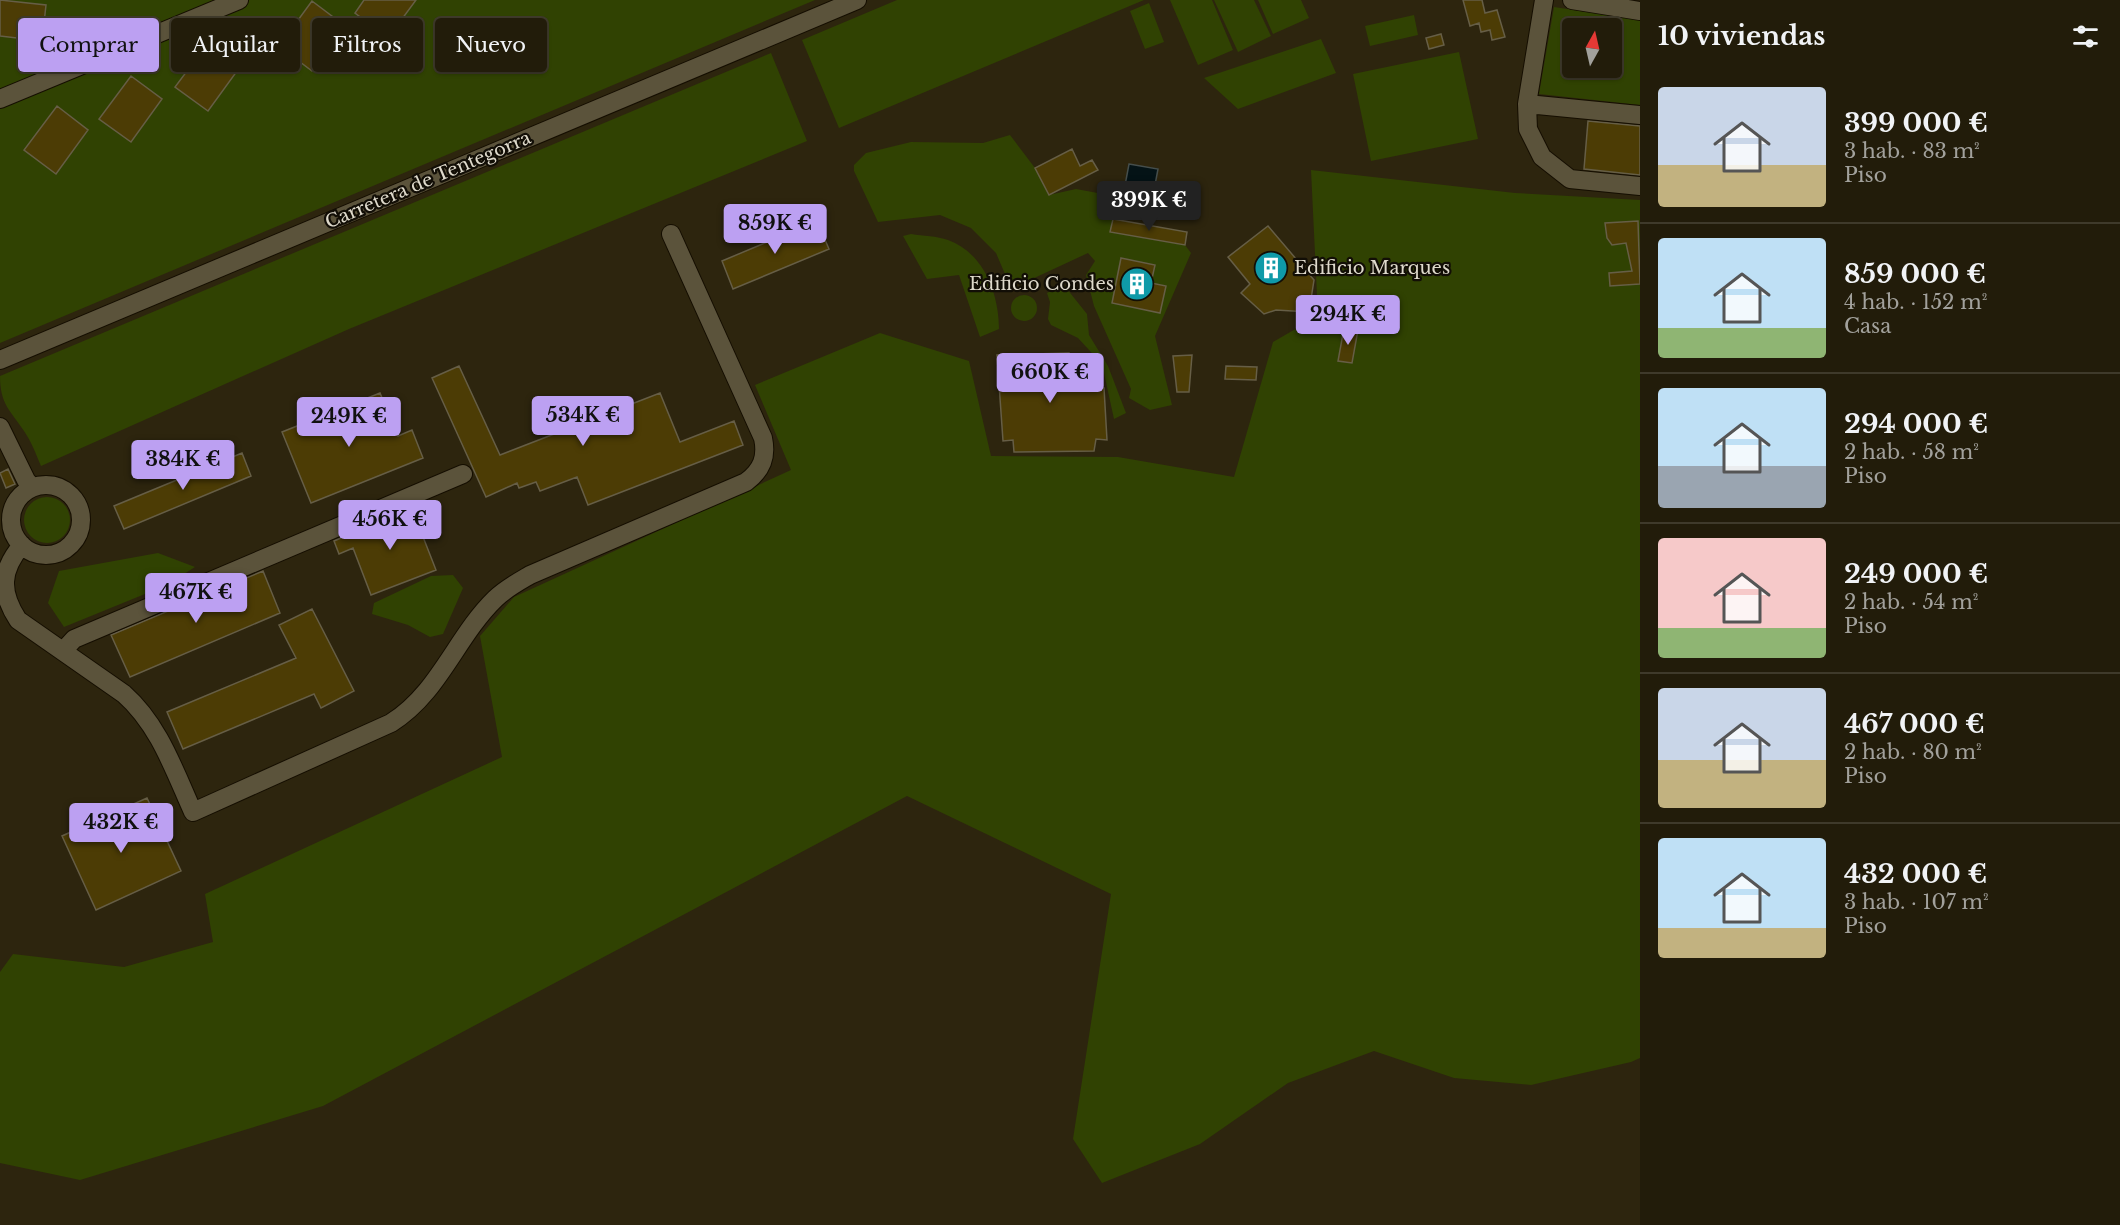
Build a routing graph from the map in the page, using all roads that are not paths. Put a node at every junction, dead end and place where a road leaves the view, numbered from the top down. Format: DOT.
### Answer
graph roads {
  1 [pos="239,0"];
  2 [pos="856,0"];
  3 [pos="1544,0"];
  4 [pos="1572,0"];
  5 [pos="1640,11"];
  6 [pos="0,99"];
  7 [pos="1527,104"];
  8 [pos="1640,115"];
  9 [pos="1640,186"];
  10 [pos="671,234"];
  11 [pos="0,360"];
  12 [pos="0,427"];
  13 [pos="463,474"];
  14 [pos="27,486"];
  15 [pos="22,545"];
  16 [pos="63,651"];
  1 -- 6 [label="street"];
  2 -- 11 [label="street, Carretera de Tentegorra"];
  3 -- 7 [label="street"];
  4 -- 5 [label="street"];
  7 -- 8 [label="street"];
  7 -- 9 [label="street"];
  10 -- 16 [label="street"];
  12 -- 14 [label="street"];
  13 -- 16 [label="street"];
  14 -- 15 [label="street"];
  14 -- 15 [label="street"];
  15 -- 16 [label="street"];
}
